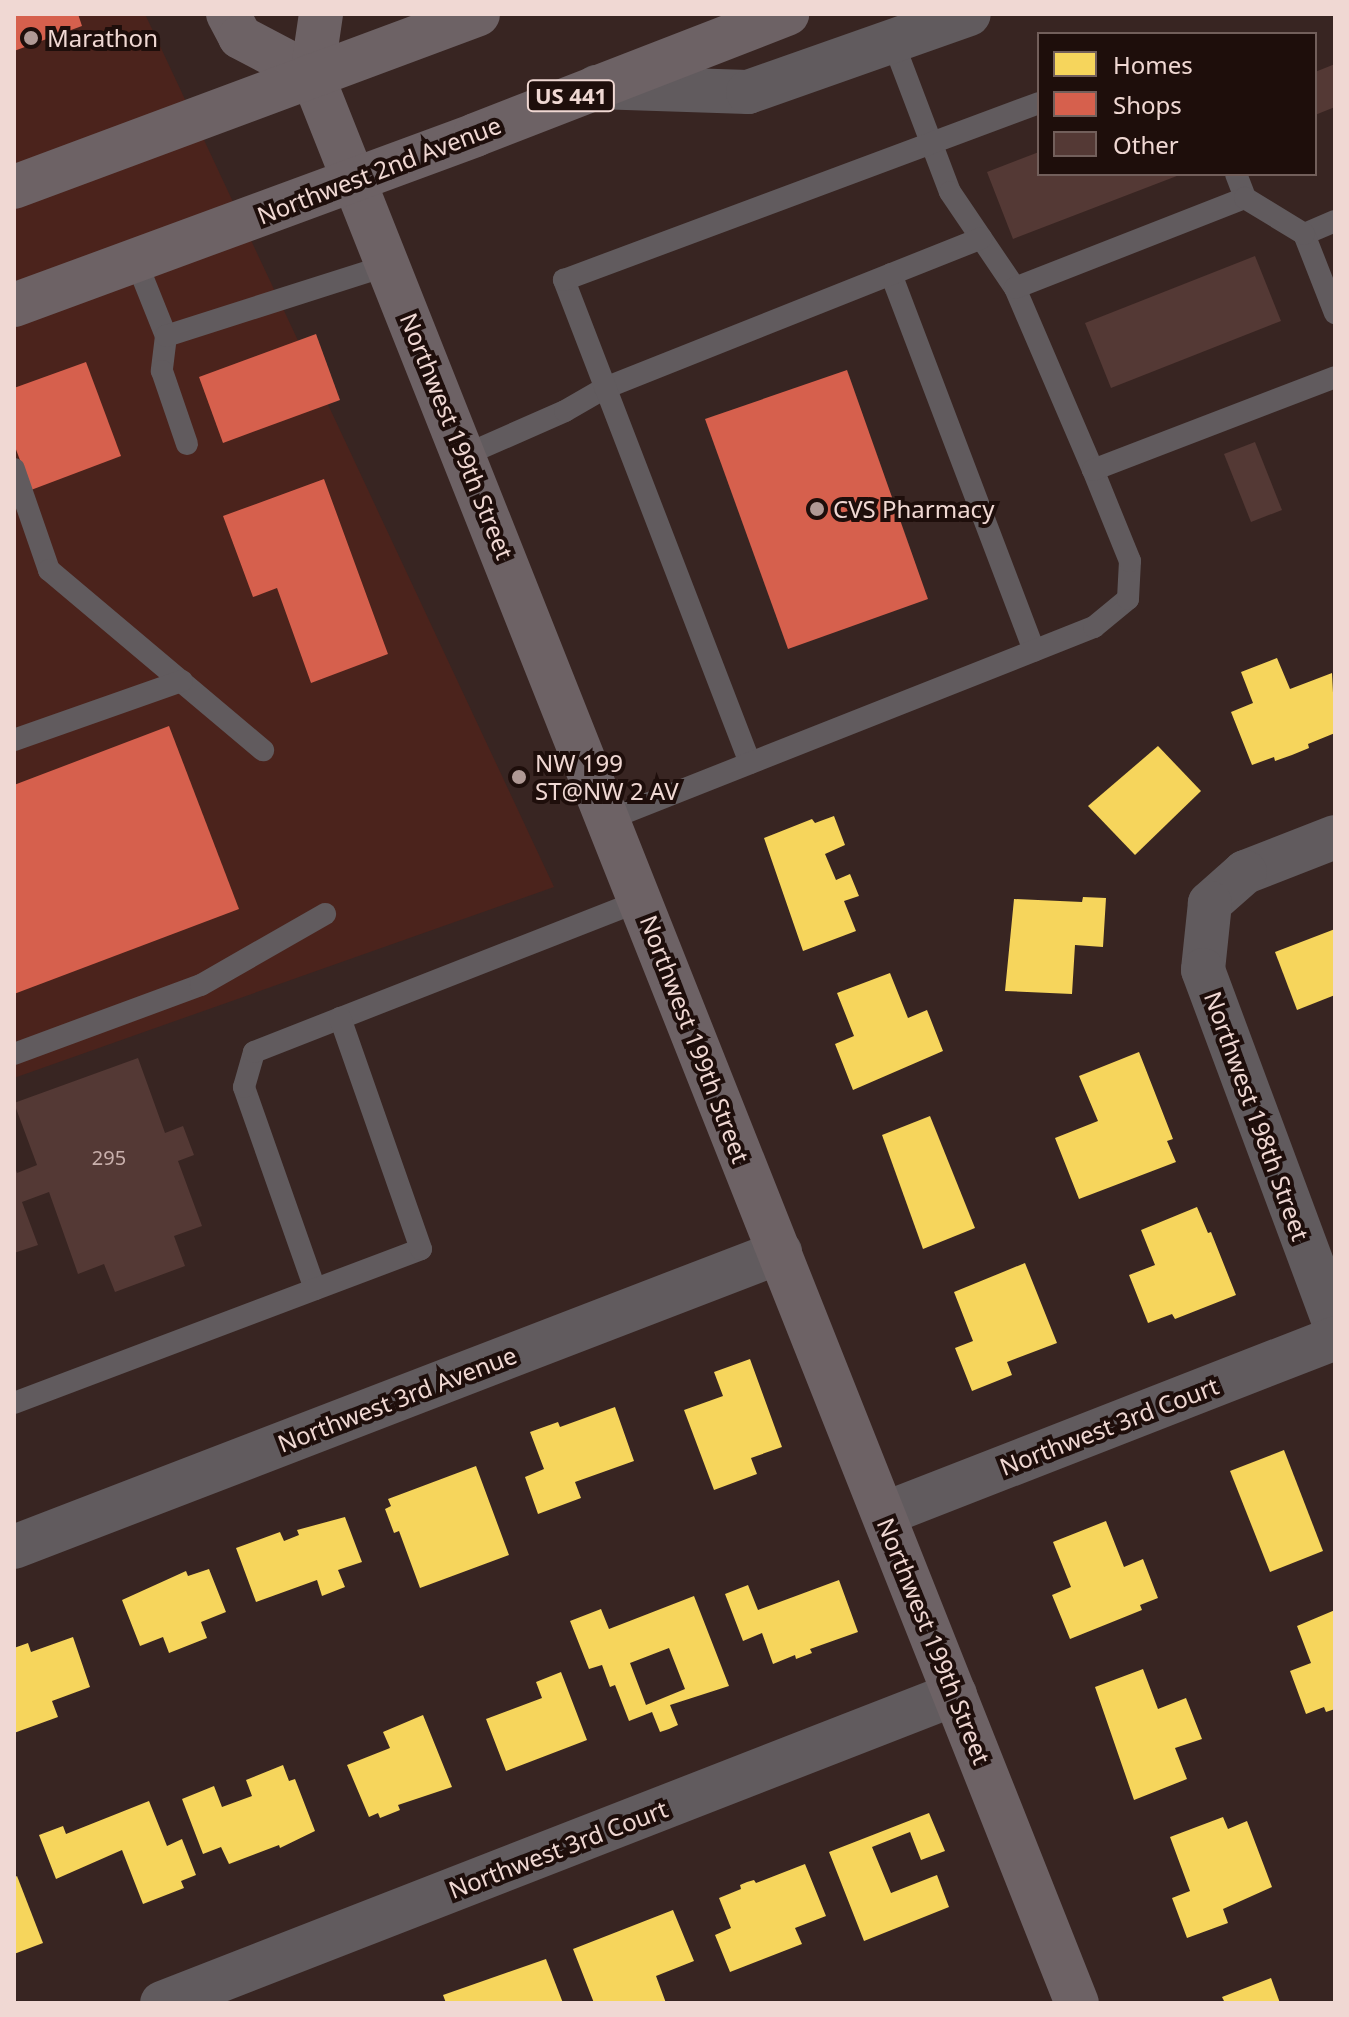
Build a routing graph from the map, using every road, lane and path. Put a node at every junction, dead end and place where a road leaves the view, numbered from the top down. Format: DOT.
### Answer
graph roads {
  1 [pos="228,14"];
  2 [pos="321,14"];
  3 [pos="478,14"];
  4 [pos="787,14"];
  5 [pos="969,14"];
  6 [pos="893,42"];
  7 [pos="312,75"];
  8 [pos="593,87"];
  9 [pos="1037,104"];
  10 [pos="931,143"];
  11 [pos="1237,176"];
  12 [pos="355,180"];
  13 [pos="14,187"];
  14 [pos="1245,198"];
  15 [pos="1335,221"];
  16 [pos="1304,234"];
  17 [pos="981,238"];
  18 [pos="136,261"];
  19 [pos="389,265"];
  20 [pos="891,274"];
  21 [pos="1015,288"];
  22 [pos="14,305"];
  23 [pos="1335,313"];
  24 [pos="166,336"];
  25 [pos="1335,377"];
  26 [pos="605,388"];
  27 [pos="187,444"];
  28 [pos="465,455"];
  29 [pos="14,469"];
  30 [pos="1093,470"];
  31 [pos="1034,651"];
  32 [pos="182,681"];
  33 [pos="14,740"];
  34 [pos="263,750"];
  35 [pos="750,763"];
  36 [pos="609,819"];
  37 [pos="1335,837"];
  38 [pos="641,900"];
  39 [pos="325,914"];
  40 [pos="340,1018"];
  41 [pos="14,1054"];
  42 [pos="780,1252"];
  43 [pos="315,1289"];
  44 [pos="1335,1325"];
  45 [pos="1335,1338"];
  46 [pos="14,1403"];
  47 [pos="884,1514"];
  48 [pos="14,1547"];
  49 [pos="955,1694"];
  50 [pos="162,2003"];
  51 [pos="1077,2003"];
  1 -- 7 [label="main road"];
  2 -- 7 [label="main road"];
  3 -- 7 [label="main road"];
  4 -- 8 [label="main road, Northwest 2nd Avenue / US 441"];
  5 -- 6 [label="street"];
  6 -- 8 [label="street"];
  6 -- 10 [label="lane"];
  7 -- 12 [label="main road, Northwest 199th Street"];
  7 -- 13 [label="main road"];
  8 -- 12 [label="main road, Northwest 2nd Avenue / US 441"];
  9 -- 10 [label="lane"];
  10 -- 17 [label="lane"];
  10 -- 26 [label="lane"];
  11 -- 14 [label="lane"];
  12 -- 18 [label="main road, Northwest 2nd Avenue / US 441"];
  12 -- 19 [label="main road, Northwest 199th Street"];
  14 -- 16 [label="lane"];
  14 -- 21 [label="lane"];
  15 -- 16 [label="lane"];
  16 -- 23 [label="lane"];
  17 -- 20 [label="lane"];
  17 -- 21 [label="lane"];
  18 -- 22 [label="main road, Northwest 2nd Avenue / US 441"];
  18 -- 24 [label="lane"];
  19 -- 24 [label="lane"];
  19 -- 28 [label="main road, Northwest 199th Street"];
  20 -- 26 [label="lane"];
  20 -- 31 [label="lane"];
  21 -- 30 [label="lane"];
  24 -- 27 [label="lane"];
  25 -- 30 [label="lane"];
  26 -- 28 [label="lane"];
  26 -- 35 [label="lane"];
  28 -- 36 [label="main road, Northwest 199th Street"];
  29 -- 32 [label="lane"];
  30 -- 31 [label="lane"];
  31 -- 35 [label="lane"];
  32 -- 33 [label="lane"];
  32 -- 34 [label="lane"];
  35 -- 36 [label="lane"];
  36 -- 38 [label="main road, Northwest 199th Street"];
  37 -- 44 [label="street, Northwest 198th Street"];
  38 -- 40 [label="lane"];
  38 -- 42 [label="main road, Northwest 199th Street"];
  39 -- 41 [label="lane"];
  40 -- 43 [label="lane"];
  40 -- 43 [label="lane"];
  42 -- 47 [label="main road, Northwest 199th Street"];
  42 -- 48 [label="street, Northwest 3rd Avenue"];
  43 -- 46 [label="lane"];
  45 -- 47 [label="street, Northwest 3rd Court"];
  47 -- 49 [label="main road, Northwest 199th Street"];
  49 -- 50 [label="street, Northwest 3rd Court"];
  49 -- 51 [label="main road, Northwest 199th Street"];
}
